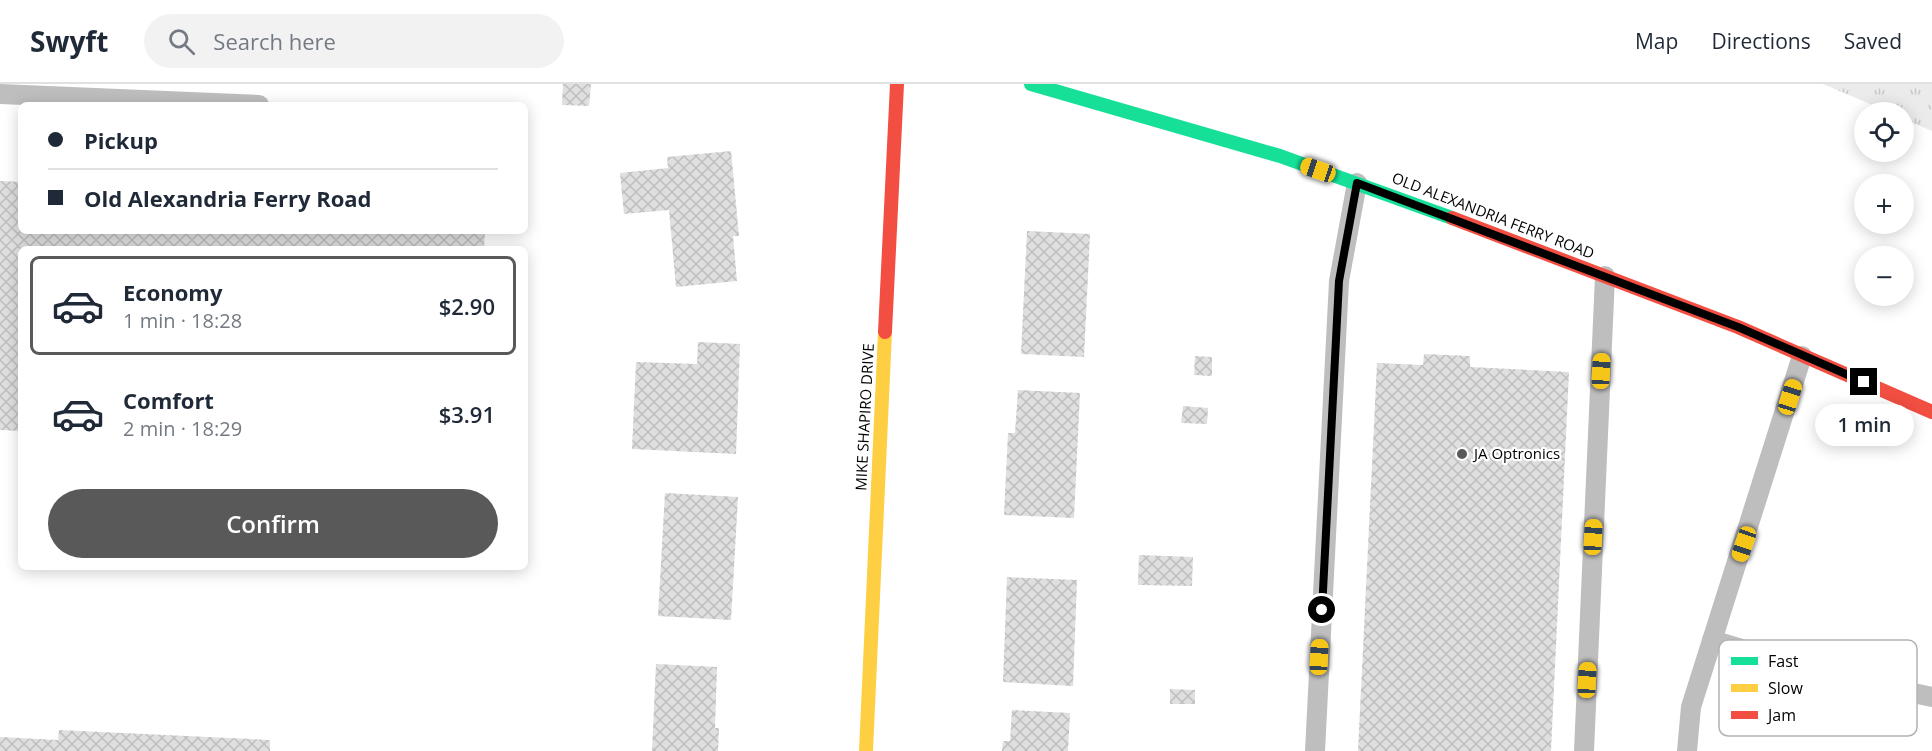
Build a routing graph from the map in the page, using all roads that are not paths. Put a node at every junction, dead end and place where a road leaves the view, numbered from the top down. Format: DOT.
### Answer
graph roads {
  1 [pos="897,84"];
  2 [pos="1031,84"];
  3 [pos="0,94"];
  4 [pos="188,102"];
  5 [pos="1357,183"];
  6 [pos="1605,276"];
  7 [pos="1802,356"];
  8 [pos="1932,412"];
  9 [pos="1712,640"];
  10 [pos="1719,642"];
  11 [pos="1917,694"];
  12 [pos="1932,697"];
  13 [pos="866,751"];
  14 [pos="1315,751"];
  15 [pos="1584,751"];
  16 [pos="1687,751"];
  1 -- 13 [label="main road, MIKE SHAPIRO DRIVE"];
  2 -- 5 [label="main road, OLD ALEXANDRIA FERRY ROAD"];
  3 -- 4 [label="lane"];
  5 -- 6 [label="main road, OLD ALEXANDRIA FERRY ROAD"];
  5 -- 14 [label="lane"];
  6 -- 7 [label="main road, OLD ALEXANDRIA FERRY ROAD"];
  6 -- 15 [label="lane"];
  7 -- 8 [label="main road, OLD ALEXANDRIA FERRY ROAD"];
  7 -- 9 [label="lane"];
  9 -- 10 [label="lane"];
  9 -- 16 [label="lane"];
  11 -- 12 [label="lane"];
}
